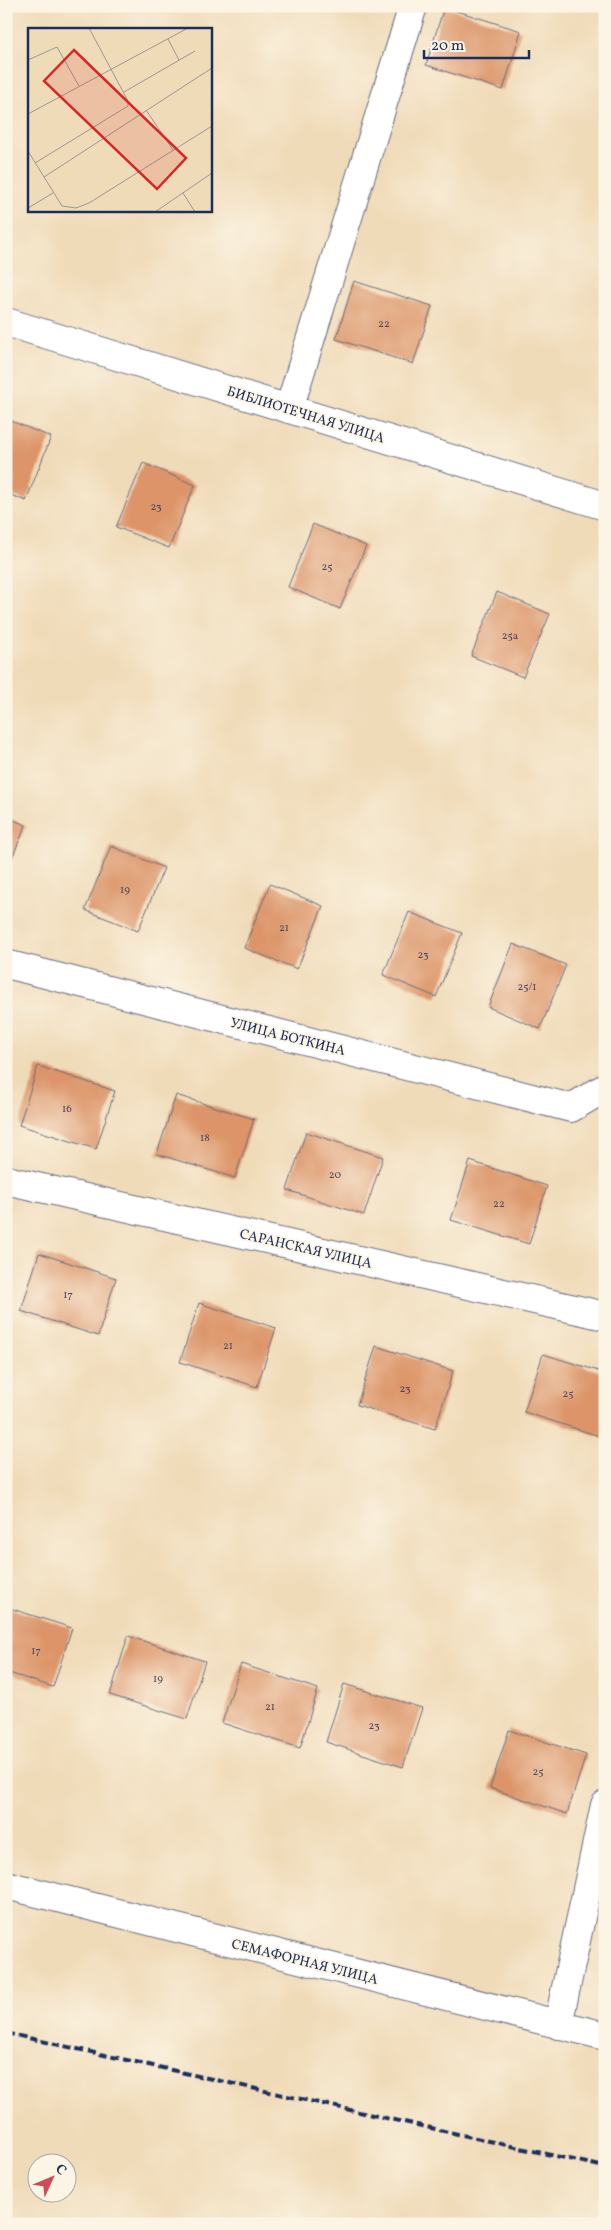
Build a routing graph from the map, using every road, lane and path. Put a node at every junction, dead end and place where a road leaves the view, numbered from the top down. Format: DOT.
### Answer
graph roads {
  1 [pos="413,6"];
  2 [pos="6,322"];
  3 [pos="289,409"];
  4 [pos="605,506"];
  5 [pos="6,964"];
  6 [pos="605,1088"];
  7 [pos="6,1180"];
  8 [pos="605,1316"];
  9 [pos="605,1805"];
  10 [pos="6,1885"];
  11 [pos="558,2025"];
  12 [pos="605,2036"];
  1 -- 3 [label="street"];
  2 -- 3 [label="street, БИБЛИОТЕЧНАЯ УЛИЦА"];
  3 -- 4 [label="street, БИБЛИОТЕЧНАЯ УЛИЦА"];
  5 -- 6 [label="street, УЛИЦА БОТКИНА"];
  7 -- 8 [label="street, САРАНСКАЯ УЛИЦА"];
  9 -- 11 [label="street"];
  10 -- 11 [label="street, СЕМАФОРНАЯ УЛИЦА"];
  11 -- 12 [label="street, СЕМАФОРНАЯ УЛИЦА"];
}
